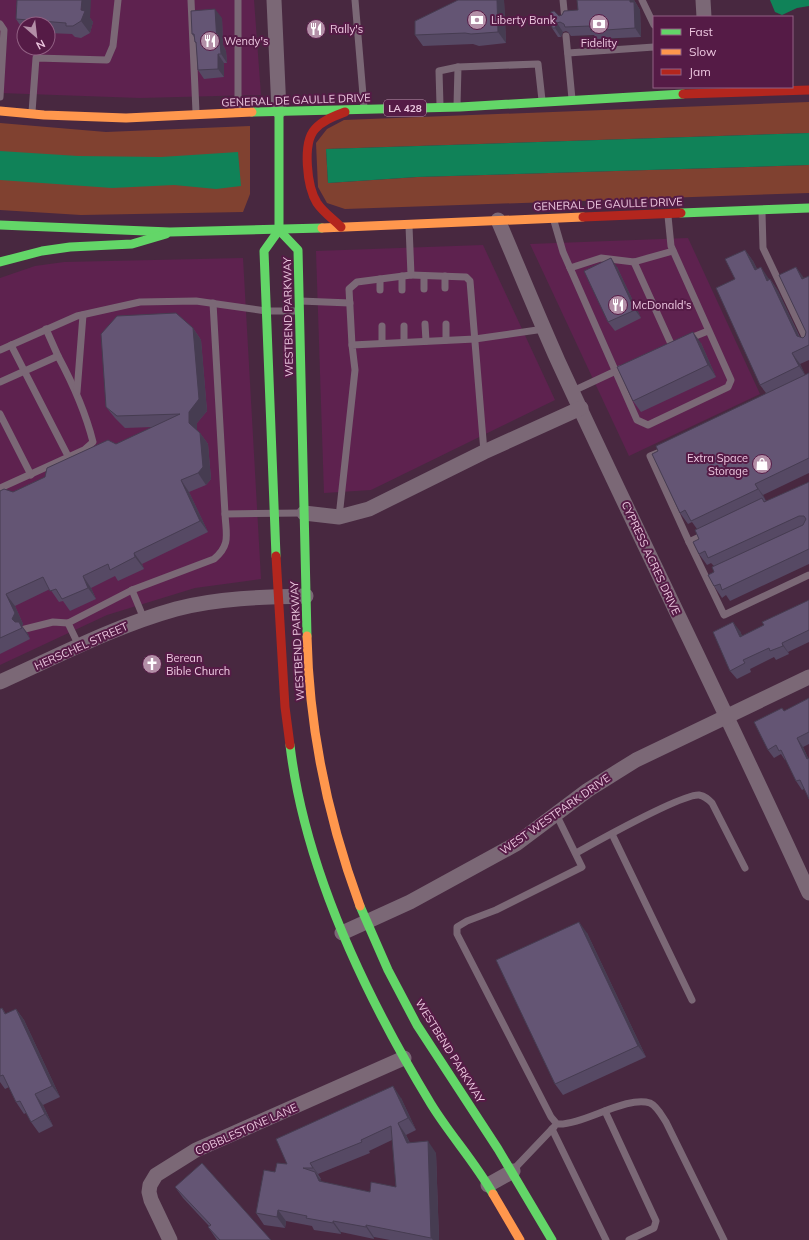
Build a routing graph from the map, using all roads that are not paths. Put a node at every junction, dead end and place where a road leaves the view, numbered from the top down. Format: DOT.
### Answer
graph roads {
  1 [pos="118,0"];
  2 [pos="191,0"];
  3 [pos="238,0"];
  4 [pos="274,0"];
  5 [pos="355,0"];
  6 [pos="563,0"];
  7 [pos="642,0"];
  8 [pos="703,0"];
  9 [pos="704,16"];
  10 [pos="565,20"];
  11 [pos="653,23"];
  12 [pos="0,24"];
  13 [pos="566,36"];
  14 [pos="653,47"];
  15 [pos="568,53"];
  16 [pos="1,67"];
  17 [pos="458,67"];
  18 [pos="707,90"];
  19 [pos="809,90"];
  20 [pos="671,91"];
  21 [pos="0,97"];
  22 [pos="572,101"];
  23 [pos="542,102"];
  24 [pos="457,107"];
  25 [pos="440,108"];
  26 [pos="364,109"];
  27 [pos="350,110"];
  28 [pos="0,111"];
  29 [pos="279,111"];
  30 [pos="238,113"];
  31 [pos="32,114"];
  32 [pos="196,116"];
  33 [pos="809,208"];
  34 [pos="762,210"];
  35 [pos="668,214"];
  36 [pos="553,218"];
  37 [pos="498,220"];
  38 [pos="409,224"];
  39 [pos="0,225"];
  40 [pos="341,227"];
  41 [pos="279,230"];
  42 [pos="170,232"];
  43 [pos="673,252"];
  44 [pos="0,262"];
  45 [pos="634,262"];
  46 [pos="570,268"];
  47 [pos="411,275"];
  48 [pos="402,276"];
  49 [pos="424,276"];
  50 [pos="445,276"];
  51 [pos="380,279"];
  52 [pos="445,288"];
  53 [pos="424,289"];
  54 [pos="380,290"];
  55 [pos="402,290"];
  56 [pos="300,301"];
  57 [pos="213,303"];
  58 [pos="350,303"];
  59 [pos="266,310"];
  60 [pos="300,311"];
  61 [pos="83,315"];
  62 [pos="425,324"];
  63 [pos="446,324"];
  64 [pos="382,326"];
  65 [pos="404,326"];
  66 [pos="46,329"];
  67 [pos="545,329"];
  68 [pos="708,331"];
  69 [pos="475,339"];
  70 [pos="446,340"];
  71 [pos="426,341"];
  72 [pos="382,342"];
  73 [pos="404,342"];
  74 [pos="352,344"];
  75 [pos="11,345"];
  76 [pos="809,345"];
  77 [pos="0,350"];
  78 [pos="58,356"];
  79 [pos="630,365"];
  80 [pos="616,371"];
  81 [pos="24,372"];
  82 [pos="0,382"];
  83 [pos="573,391"];
  84 [pos="78,392"];
  85 [pos="581,408"];
  86 [pos="0,414"];
  87 [pos="664,450"];
  88 [pos="484,452"];
  89 [pos="69,458"];
  90 [pos="31,475"];
  91 [pos="0,488"];
  92 [pos="274,513"];
  93 [pos="304,513"];
  94 [pos="225,514"];
  95 [pos="339,517"];
  96 [pos="710,532"];
  97 [pos="689,542"];
  98 [pos="809,575"];
  99 [pos="132,590"];
  100 [pos="278,596"];
  101 [pos="306,596"];
  102 [pos="144,619"];
  103 [pos="68,623"];
  104 [pos="25,629"];
  105 [pos="79,646"];
  106 [pos="809,677"];
  107 [pos="0,682"];
  108 [pos="725,716"];
  109 [pos="556,814"];
  110 [pos="612,834"];
  111 [pos="576,853"];
  112 [pos="745,868"];
  113 [pos="809,893"];
  114 [pos="368,923"];
  115 [pos="342,933"];
  116 [pos="692,1000"];
  117 [pos="404,1058"];
  118 [pos="605,1111"];
  119 [pos="558,1124"];
  120 [pos="552,1129"];
  121 [pos="513,1170"];
  122 [pos="488,1185"];
  123 [pos="170,1240"];
  124 [pos="520,1240"];
  125 [pos="552,1240"];
  126 [pos="606,1240"];
  127 [pos="629,1240"];
  128 [pos="724,1240"];
  1 -- 31 [label="lane"];
  2 -- 32 [label="lane"];
  3 -- 30 [label="lane"];
  4 -- 29 [label="street"];
  5 -- 26 [label="lane"];
  6 -- 10 [label="lane"];
  7 -- 11 [label="lane"];
  8 -- 9 [label="street"];
  12 -- 16 [label="lane"];
  13 -- 15 [label="lane"];
  14 -- 15 [label="lane"];
  15 -- 22 [label="lane"];
  16 -- 21 [label="lane"];
  17 -- 23 [label="lane"];
  17 -- 24 [label="lane"];
  17 -- 25 [label="lane"];
  18 -- 19 [label="street, GENERAL DE GAULLE DRIVE / LA 428"];
  18 -- 20 [label="street, GENERAL DE GAULLE DRIVE / LA 428"];
  20 -- 22 [label="street, GENERAL DE GAULLE DRIVE / LA 428"];
  22 -- 23 [label="street, GENERAL DE GAULLE DRIVE / LA 428"];
  23 -- 24 [label="street, GENERAL DE GAULLE DRIVE / LA 428"];
  24 -- 25 [label="street, GENERAL DE GAULLE DRIVE / LA 428"];
  25 -- 26 [label="street, GENERAL DE GAULLE DRIVE / LA 428"];
  26 -- 27 [label="street, GENERAL DE GAULLE DRIVE / LA 428"];
  27 -- 29 [label="street, GENERAL DE GAULLE DRIVE / LA 428"];
  27 -- 40 [label="street"];
  28 -- 31 [label="street, GENERAL DE GAULLE DRIVE / LA 428"];
  29 -- 30 [label="street, GENERAL DE GAULLE DRIVE / LA 428"];
  29 -- 41 [label="street"];
  30 -- 32 [label="street, GENERAL DE GAULLE DRIVE / LA 428"];
  31 -- 32 [label="street, GENERAL DE GAULLE DRIVE / LA 428"];
  33 -- 34 [label="street, GENERAL DE GAULLE DRIVE"];
  34 -- 35 [label="street, GENERAL DE GAULLE DRIVE"];
  34 -- 76 [label="lane"];
  35 -- 36 [label="street, GENERAL DE GAULLE DRIVE"];
  35 -- 43 [label="lane"];
  36 -- 37 [label="street, GENERAL DE GAULLE DRIVE"];
  36 -- 46 [label="lane"];
  37 -- 38 [label="street, GENERAL DE GAULLE DRIVE"];
  37 -- 67 [label="street, CYPRESS ACRES DRIVE"];
  38 -- 40 [label="street, GENERAL DE GAULLE DRIVE"];
  38 -- 47 [label="lane"];
  39 -- 42 [label="street, GENERAL DE GAULLE DRIVE"];
  40 -- 41 [label="street, GENERAL DE GAULLE DRIVE"];
  41 -- 42 [label="street, GENERAL DE GAULLE DRIVE"];
  41 -- 56 [label="street, WESTBEND PARKWAY"];
  41 -- 59 [label="street, WESTBEND PARKWAY"];
  42 -- 44 [label="street"];
  43 -- 45 [label="lane"];
  43 -- 68 [label="lane"];
  45 -- 46 [label="lane"];
  45 -- 68 [label="lane"];
  46 -- 80 [label="lane"];
  47 -- 48 [label="lane"];
  47 -- 49 [label="lane"];
  48 -- 51 [label="lane"];
  48 -- 55 [label="lane"];
  49 -- 50 [label="lane"];
  49 -- 53 [label="lane"];
  50 -- 52 [label="lane"];
  50 -- 69 [label="lane"];
  51 -- 54 [label="lane"];
  51 -- 58 [label="lane"];
  56 -- 58 [label="lane"];
  56 -- 60 [label="street, WESTBEND PARKWAY"];
  57 -- 59 [label="lane"];
  57 -- 61 [label="lane"];
  57 -- 94 [label="lane"];
  58 -- 74 [label="lane"];
  59 -- 60 [label="lane"];
  59 -- 92 [label="street, WESTBEND PARKWAY"];
  60 -- 93 [label="street, WESTBEND PARKWAY"];
  61 -- 66 [label="lane"];
  61 -- 84 [label="lane"];
  62 -- 71 [label="lane"];
  63 -- 70 [label="lane"];
  64 -- 72 [label="lane"];
  65 -- 73 [label="lane"];
  66 -- 75 [label="lane"];
  66 -- 78 [label="lane"];
  67 -- 69 [label="lane"];
  67 -- 83 [label="street, CYPRESS ACRES DRIVE"];
  68 -- 80 [label="lane"];
  69 -- 70 [label="lane"];
  69 -- 88 [label="lane"];
  70 -- 71 [label="lane"];
  71 -- 73 [label="lane"];
  72 -- 73 [label="lane"];
  72 -- 74 [label="lane"];
  74 -- 95 [label="lane"];
  75 -- 77 [label="lane"];
  75 -- 81 [label="lane"];
  78 -- 81 [label="lane"];
  78 -- 84 [label="lane"];
  79 -- 80 [label="lane"];
  80 -- 83 [label="lane"];
  81 -- 82 [label="lane"];
  81 -- 89 [label="lane"];
  83 -- 85 [label="street, CYPRESS ACRES DRIVE"];
  84 -- 89 [label="lane"];
  85 -- 88 [label="street"];
  85 -- 108 [label="street, CYPRESS ACRES DRIVE"];
  86 -- 90 [label="lane"];
  87 -- 97 [label="lane"];
  88 -- 95 [label="street"];
  89 -- 90 [label="lane"];
  90 -- 91 [label="lane"];
  92 -- 93 [label="lane"];
  92 -- 94 [label="lane"];
  92 -- 100 [label="street, WESTBEND PARKWAY"];
  93 -- 95 [label="street"];
  93 -- 101 [label="street, WESTBEND PARKWAY"];
  94 -- 99 [label="lane"];
  96 -- 97 [label="lane"];
  97 -- 98 [label="lane"];
  99 -- 102 [label="lane"];
  99 -- 103 [label="lane"];
  100 -- 101 [label="street, HERSCHEL STREET"];
  100 -- 102 [label="street, HERSCHEL STREET"];
  100 -- 115 [label="street, WESTBEND PARKWAY"];
  101 -- 114 [label="street, WESTBEND PARKWAY"];
  102 -- 105 [label="street, HERSCHEL STREET"];
  103 -- 104 [label="lane"];
  103 -- 105 [label="lane"];
  105 -- 107 [label="street, HERSCHEL STREET"];
  106 -- 108 [label="street, WEST WESTPARK DRIVE"];
  108 -- 109 [label="street, WEST WESTPARK DRIVE"];
  108 -- 113 [label="street, CYPRESS ACRES DRIVE"];
  109 -- 111 [label="lane"];
  109 -- 114 [label="street, WEST WESTPARK DRIVE"];
  110 -- 111 [label="lane"];
  110 -- 112 [label="lane"];
  110 -- 116 [label="lane"];
  111 -- 119 [label="lane"];
  114 -- 115 [label="street, WEST WESTPARK DRIVE"];
  114 -- 121 [label="street, WESTBEND PARKWAY"];
  115 -- 117 [label="street, WESTBEND PARKWAY"];
  117 -- 122 [label="street, WESTBEND PARKWAY"];
  117 -- 123 [label="street, COBBLESTONE LANE"];
  118 -- 119 [label="lane"];
  118 -- 127 [label="lane"];
  118 -- 128 [label="lane"];
  119 -- 120 [label="lane"];
  120 -- 121 [label="lane"];
  120 -- 126 [label="lane"];
  121 -- 122 [label="street"];
  121 -- 125 [label="street, WESTBEND PARKWAY"];
  122 -- 124 [label="street, WESTBEND PARKWAY"];
}
